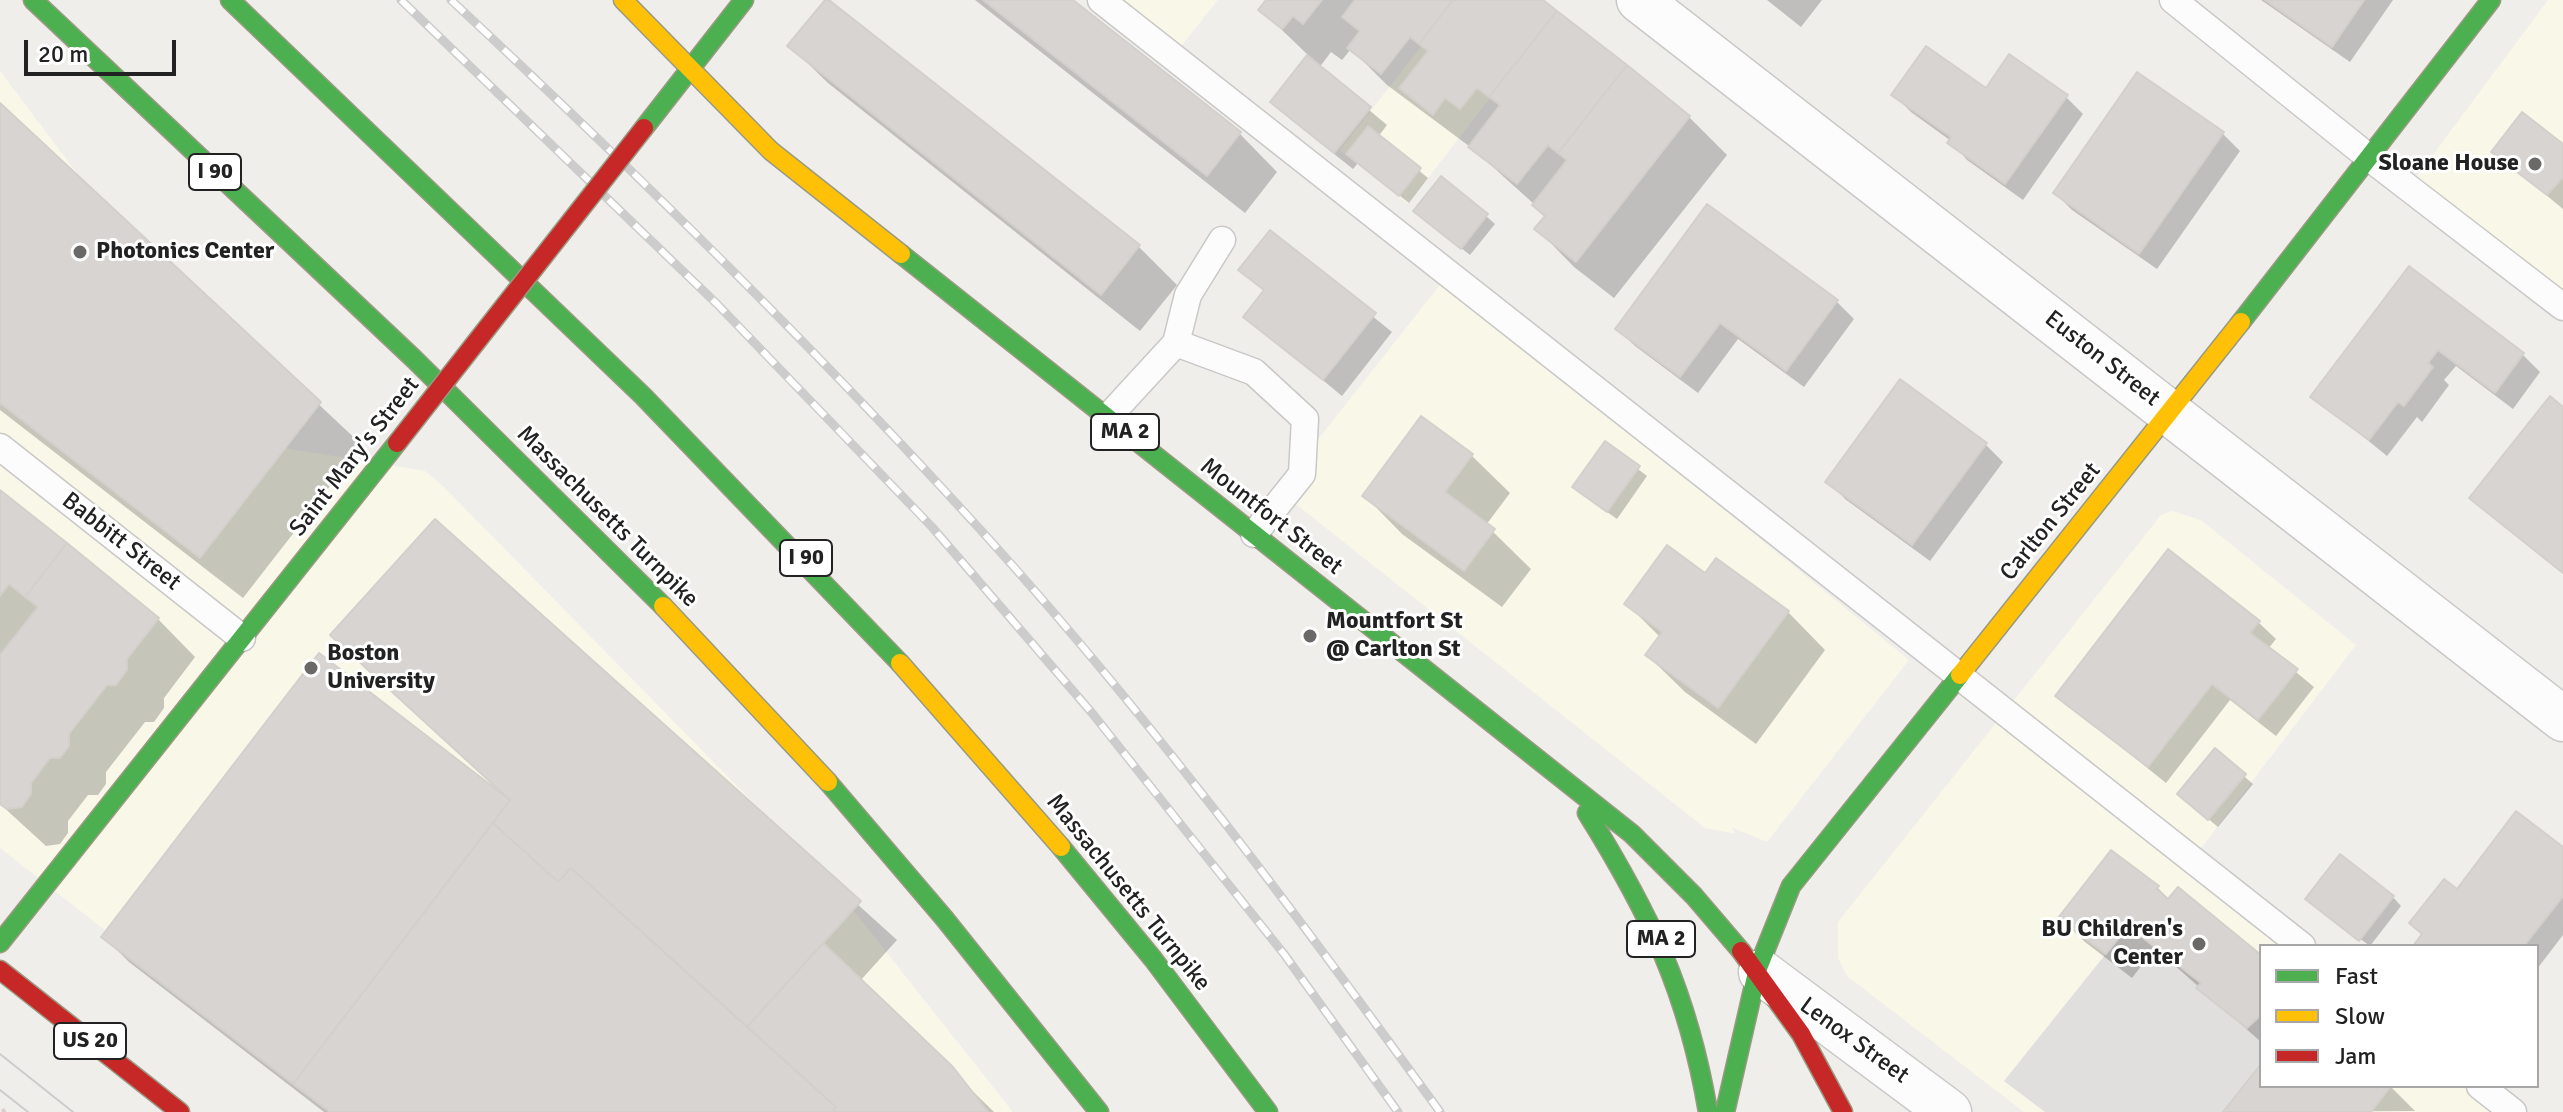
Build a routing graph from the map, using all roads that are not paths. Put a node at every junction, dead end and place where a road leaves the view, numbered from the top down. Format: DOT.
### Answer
graph roads {
  1 [pos="33,0"];
  2 [pos="230,0"];
  3 [pos="623,0"];
  4 [pos="744,0"];
  5 [pos="1101,0"];
  6 [pos="1639,0"];
  7 [pos="2173,0"];
  8 [pos="2491,0"];
  9 [pos="692,68"];
  10 [pos="2371,159"];
  11 [pos="1222,240"];
  12 [pos="2563,307"];
  13 [pos="1176,343"];
  14 [pos="2169,411"];
  15 [pos="1107,418"];
  16 [pos="0,447"];
  17 [pos="1254,534"];
  18 [pos="242,638"];
  19 [pos="1957,676"];
  20 [pos="2563,719"];
  21 [pos="1568,784"];
  22 [pos="0,943"];
  23 [pos="2299,944"];
  24 [pos="0,970"];
  25 [pos="1759,970"];
  26 [pos="2483,1088"];
  27 [pos="180,1112"];
  28 [pos="1099,1112"];
  29 [pos="1268,1112"];
  30 [pos="1708,1112"];
  31 [pos="1725,1112"];
  32 [pos="1843,1112"];
  33 [pos="1949,1112"];
  34 [pos="2513,1112"];
  1 -- 28 [label="main road, Massachusetts Turnpike / I 90"];
  2 -- 29 [label="main road, Massachusetts Turnpike / I 90"];
  3 -- 9 [label="main road, Mountfort Street / MA 2"];
  4 -- 9 [label="main road, Saint Mary's Street"];
  5 -- 19 [label="lane"];
  6 -- 14 [label="street, Euston Street"];
  7 -- 10 [label="lane"];
  8 -- 10 [label="main road, Carlton Street"];
  9 -- 15 [label="main road, Mountfort Street / MA 2"];
  9 -- 18 [label="main road, Saint Mary's Street, bridge"];
  10 -- 12 [label="lane"];
  10 -- 14 [label="main road, Carlton Street"];
  11 -- 13 [label="lane"];
  13 -- 15 [label="lane"];
  13 -- 17 [label="lane"];
  14 -- 19 [label="main road, Carlton Street"];
  14 -- 20 [label="street, Euston Street"];
  15 -- 17 [label="main road, Mountfort Street / MA 2"];
  16 -- 18 [label="lane, Babbitt Street"];
  17 -- 21 [label="main road, Mountfort Street / MA 2"];
  18 -- 22 [label="main road, Saint Mary's Street"];
  19 -- 23 [label="lane"];
  19 -- 25 [label="main road, Carlton Street"];
  21 -- 25 [label="main road, Mountfort Street / MA 2"];
  21 -- 30 [label="main road, MA 2"];
  24 -- 27 [label="main road, US 20"];
  25 -- 31 [label="main road, Carlton Street"];
  25 -- 32 [label="main road, Mountfort Street / MA 2"];
  25 -- 33 [label="street, Lenox Street"];
  26 -- 34 [label="lane"];
}
